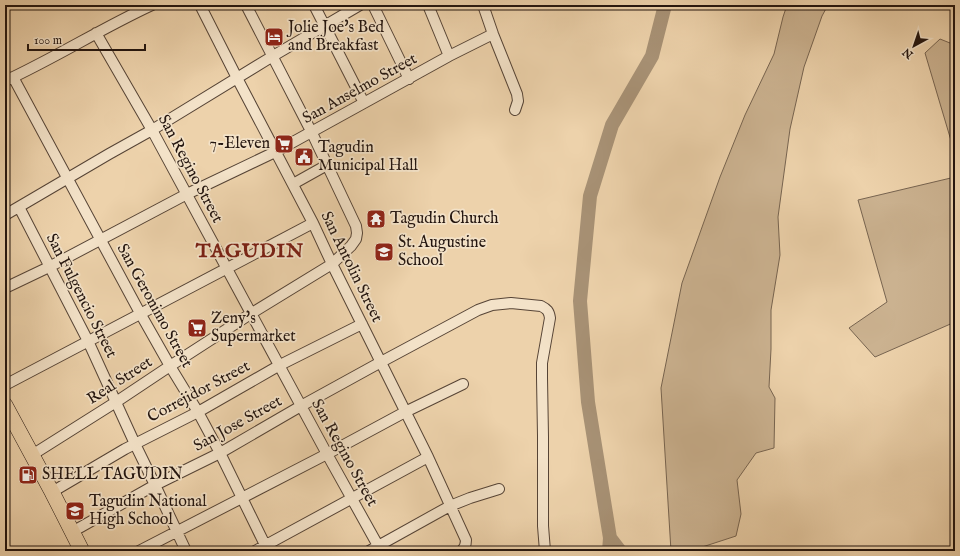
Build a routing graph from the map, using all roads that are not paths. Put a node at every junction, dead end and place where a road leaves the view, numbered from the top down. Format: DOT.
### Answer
graph roads {
  1 [pos="152,5"];
  2 [pos="200,5"];
  3 [pos="246,5"];
  4 [pos="314,5"];
  5 [pos="360,5"];
  6 [pos="373,5"];
  7 [pos="428,5"];
  8 [pos="483,5"];
  9 [pos="324,26"];
  10 [pos="96,34"];
  11 [pos="493,34"];
  12 [pos="273,56"];
  13 [pos="449,56"];
  14 [pos="237,78"];
  15 [pos="9,79"];
  16 [pos="410,79"];
  17 [pos="364,103"];
  18 [pos="514,110"];
  19 [pos="152,130"];
  20 [pos="312,133"];
  21 [pos="276,152"];
  22 [pos="327,165"];
  23 [pos="67,178"];
  24 [pos="293,184"];
  25 [pos="187,194"];
  26 [pos="19,207"];
  27 [pos="5,215"];
  28 [pos="313,223"];
  29 [pos="100,239"];
  30 [pos="332,264"];
  31 [pos="49,267"];
  32 [pos="226,268"];
  33 [pos="5,288"];
  34 [pos="140,313"];
  35 [pos="252,313"];
  36 [pos="362,324"];
  37 [pos="88,342"];
  38 [pos="381,362"];
  39 [pos="280,365"];
  40 [pos="170,366"];
  41 [pos="463,384"];
  42 [pos="5,386"];
  43 [pos="116,402"];
  44 [pos="5,405"];
  45 [pos="301,406"];
  46 [pos="198,412"];
  47 [pos="405,412"];
  48 [pos="135,444"];
  49 [pos="220,453"];
  50 [pos="327,454"];
  51 [pos="32,455"];
  52 [pos="428,457"];
  53 [pos="156,485"];
  54 [pos="499,489"];
  55 [pos="52,492"];
  56 [pos="242,499"];
  57 [pos="352,499"];
  58 [pos="450,506"];
  59 [pos="72,532"];
  60 [pos="177,532"];
  61 [pos="266,548"];
  62 [pos="376,549"];
  63 [pos="463,549"];
  64 [pos="82,551"];
  65 [pos="139,551"];
  66 [pos="186,551"];
  67 [pos="255,551"];
  68 [pos="545,551"];
  1 -- 10 [label="street"];
  2 -- 14 [label="street, San Antolin Street"];
  3 -- 12 [label="street"];
  4 -- 9 [label="street"];
  5 -- 9 [label="street"];
  6 -- 16 [label="street"];
  7 -- 13 [label="street"];
  8 -- 11 [label="street"];
  9 -- 12 [label="street"];
  9 -- 17 [label="street"];
  10 -- 15 [label="street"];
  10 -- 19 [label="street, San Regino Street"];
  11 -- 13 [label="street, San Anselmo Street"];
  11 -- 18 [label="street"];
  12 -- 14 [label="street"];
  12 -- 20 [label="street"];
  13 -- 16 [label="street, San Anselmo Street"];
  14 -- 19 [label="street"];
  14 -- 21 [label="street, San Antolin Street"];
  15 -- 23 [label="street, San Geronimo Street"];
  16 -- 17 [label="street, San Anselmo Street"];
  17 -- 20 [label="street, San Anselmo Street"];
  19 -- 23 [label="street"];
  19 -- 25 [label="street, San Regino Street"];
  20 -- 21 [label="street, San Anselmo Street"];
  20 -- 22 [label="street"];
  21 -- 24 [label="street, San Antolin Street"];
  21 -- 25 [label="street, San Anselmo Street"];
  22 -- 24 [label="street"];
  22 -- 30 [label="street, Real Street"];
  23 -- 26 [label="street"];
  23 -- 29 [label="street, San Geronimo Street"];
  24 -- 28 [label="street, San Antolin Street"];
  25 -- 29 [label="street, San Anselmo Street"];
  25 -- 32 [label="street, San Regino Street"];
  26 -- 27 [label="street"];
  26 -- 31 [label="street, San Fulgencio Street"];
  28 -- 30 [label="street, San Antolin Street"];
  28 -- 32 [label="street"];
  29 -- 31 [label="street, San Anselmo Street"];
  29 -- 34 [label="street, San Geronimo Street"];
  30 -- 35 [label="street, Real Street"];
  30 -- 36 [label="street, San Antolin Street"];
  31 -- 33 [label="street, San Anselmo Street"];
  31 -- 37 [label="street, San Fulgencio Street"];
  32 -- 34 [label="street"];
  32 -- 35 [label="street, San Regino Street"];
  34 -- 37 [label="street"];
  34 -- 40 [label="street, San Geronimo Street"];
  35 -- 39 [label="street, San Regino Street"];
  35 -- 40 [label="street, Real Street"];
  36 -- 38 [label="street, San Antolin Street"];
  36 -- 39 [label="street, Correjidor Street"];
  37 -- 42 [label="street"];
  37 -- 43 [label="street, San Fulgencio Street"];
  38 -- 45 [label="street, San Jose Street"];
  38 -- 47 [label="street, San Antolin Street"];
  38 -- 68 [label="street, San Jose Street"];
  39 -- 45 [label="street, San Regino Street"];
  39 -- 46 [label="street, Correjidor Street"];
  40 -- 43 [label="street, Real Street"];
  40 -- 46 [label="street, San Geronimo Street"];
  41 -- 47 [label="street"];
  43 -- 48 [label="street, San Fulgencio Street"];
  43 -- 51 [label="street, Real Street"];
  44 -- 51 [label="highway"];
  45 -- 49 [label="street, San Jose Street"];
  45 -- 50 [label="street, San Regino Street"];
  46 -- 48 [label="street, Correjidor Street"];
  46 -- 49 [label="street, San Geronimo Street"];
  47 -- 50 [label="street"];
  47 -- 52 [label="street, San Antolin Street"];
  48 -- 53 [label="street, San Fulgencio Street"];
  48 -- 55 [label="street, Correjidor Street"];
  49 -- 53 [label="street, San Jose Street"];
  49 -- 56 [label="street, San Geronimo Street"];
  50 -- 56 [label="street"];
  50 -- 57 [label="street, San Regino Street"];
  51 -- 55 [label="highway"];
  52 -- 57 [label="street"];
  52 -- 58 [label="street, San Antolin Street"];
  53 -- 59 [label="street, San Jose Street"];
  53 -- 60 [label="street, San Fulgencio Street"];
  54 -- 58 [label="street"];
  55 -- 59 [label="highway"];
  56 -- 60 [label="street"];
  56 -- 61 [label="street, San Geronimo Street"];
  57 -- 61 [label="street"];
  57 -- 62 [label="street, San Regino Street"];
  58 -- 62 [label="street"];
  58 -- 63 [label="street, San Antolin Street"];
  59 -- 64 [label="highway"];
  60 -- 65 [label="street"];
  60 -- 66 [label="street, San Fulgencio Street"];
  61 -- 67 [label="street"];
}
